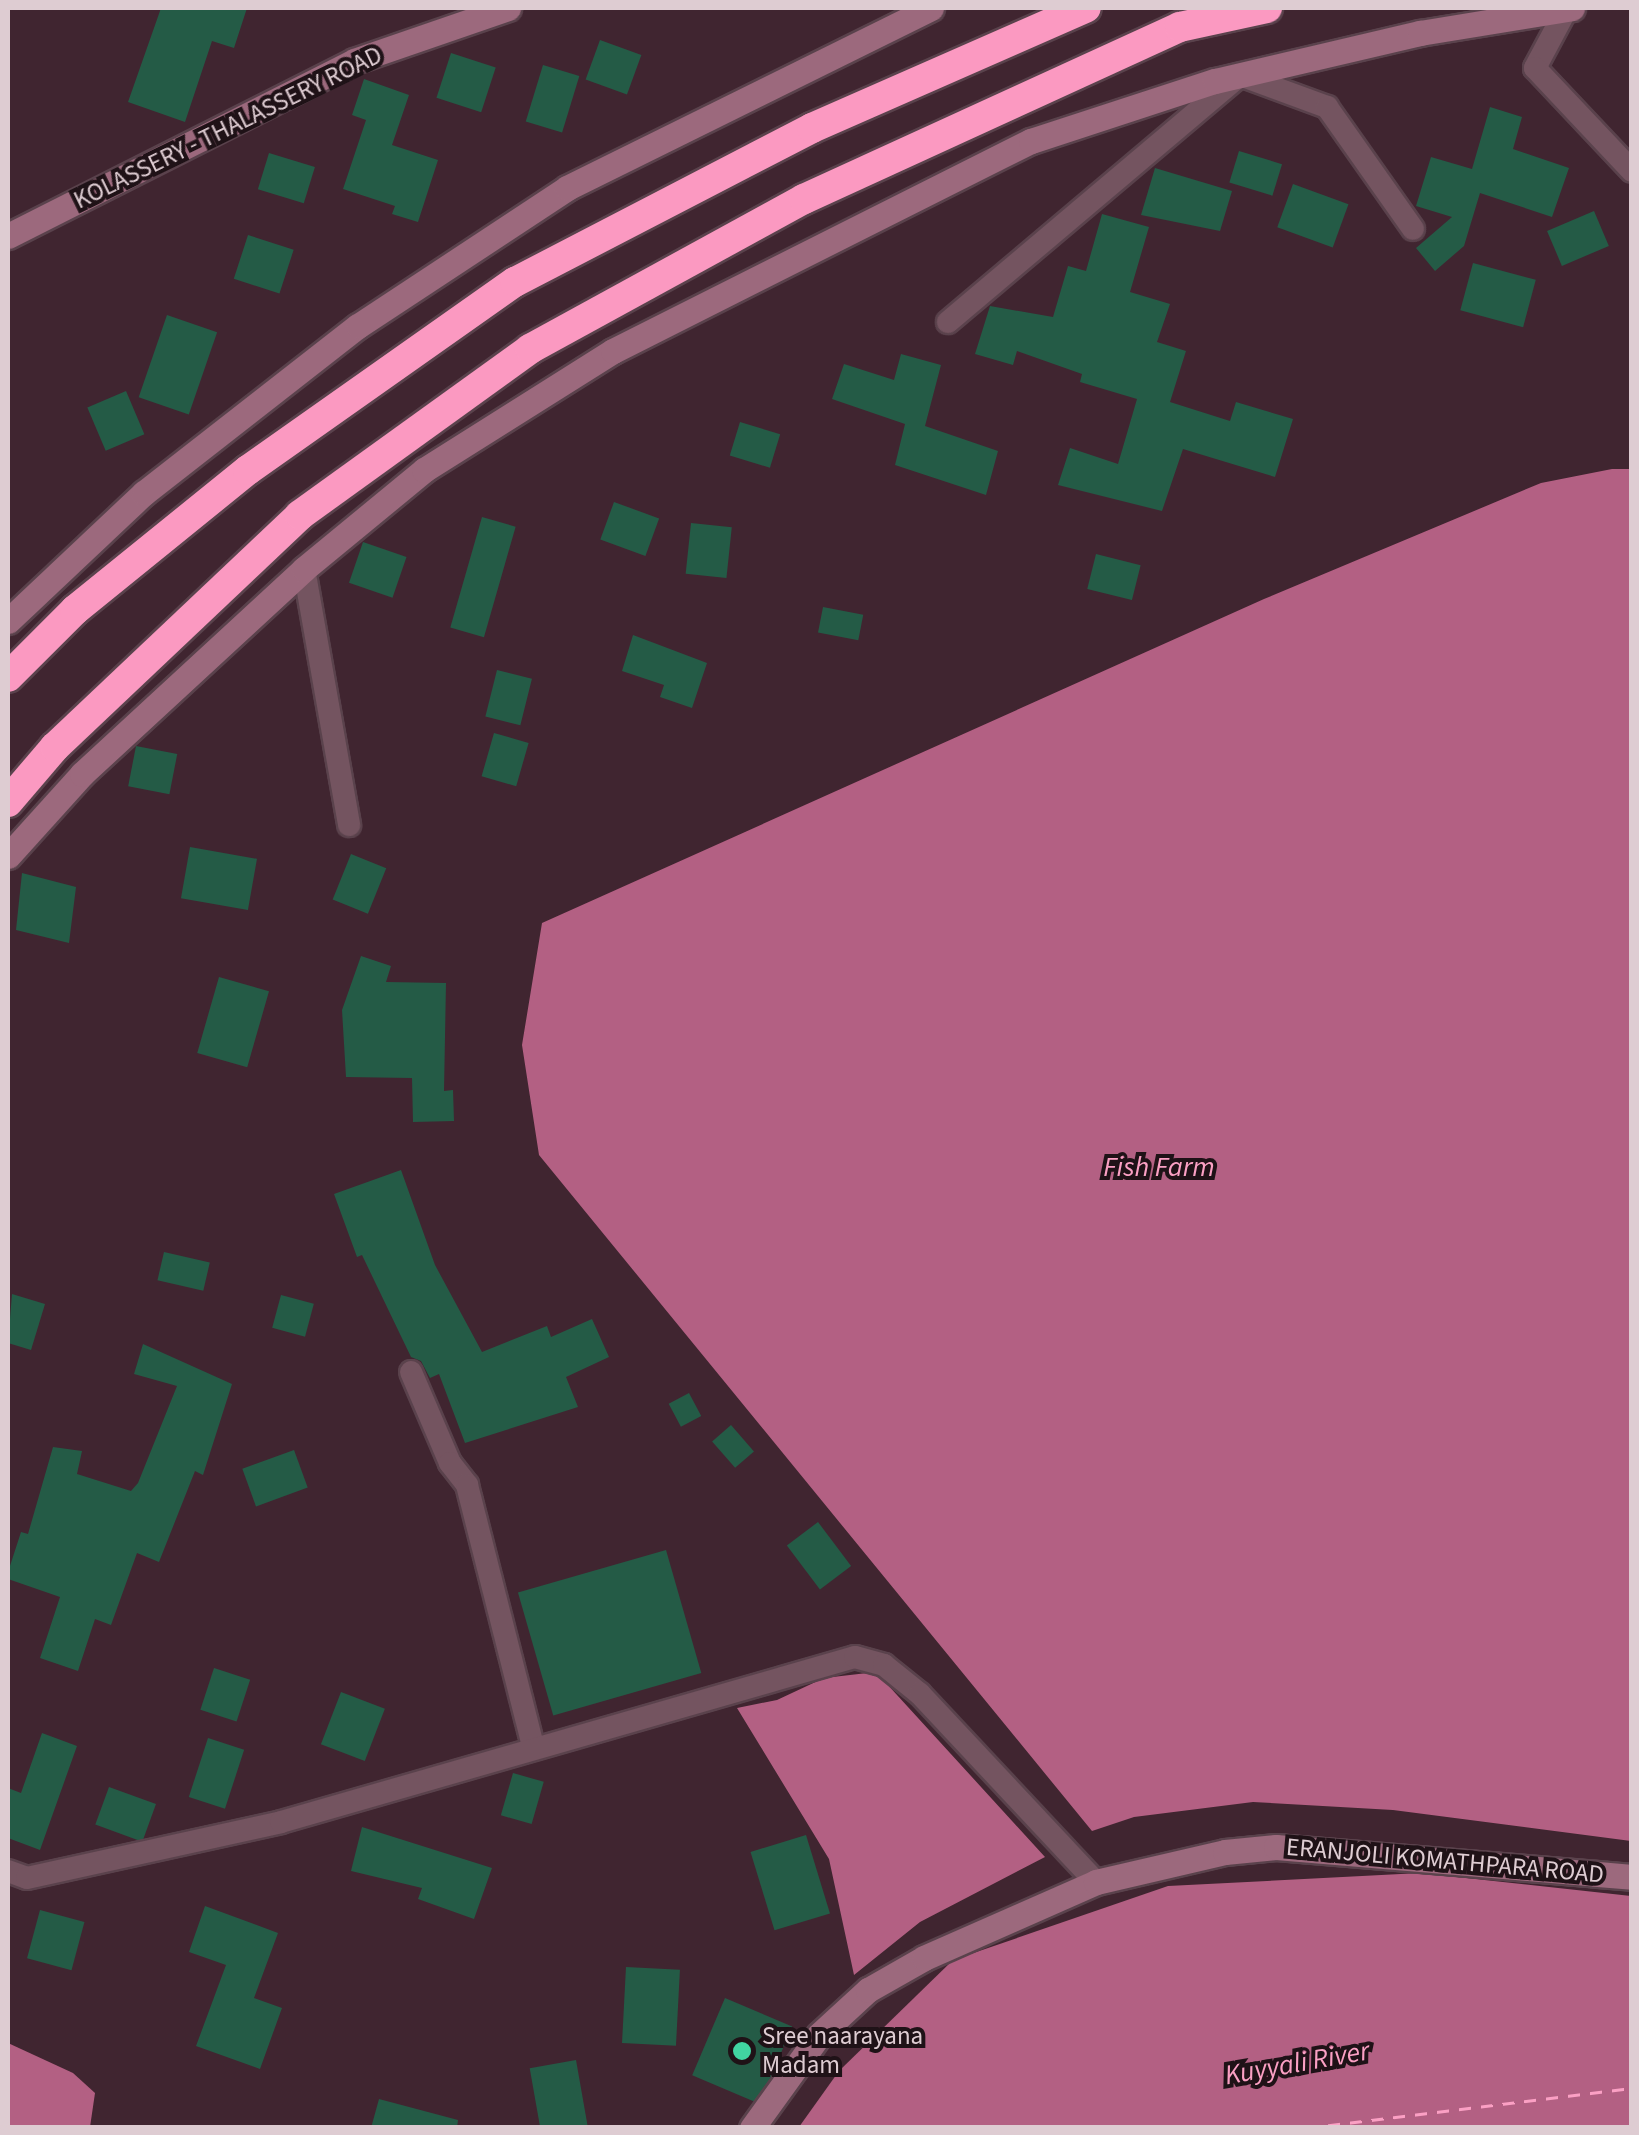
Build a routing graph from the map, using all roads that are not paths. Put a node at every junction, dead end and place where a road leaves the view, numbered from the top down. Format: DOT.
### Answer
graph roads {
  1 [pos="508,8"];
  2 [pos="930,8"];
  3 [pos="1086,8"];
  4 [pos="1268,8"];
  5 [pos="1570,8"];
  6 [pos="1240,74"];
  7 [pos="1632,171"];
  8 [pos="1413,228"];
  9 [pos="8,236"];
  10 [pos="948,322"];
  11 [pos="304,569"];
  12 [pos="8,621"];
  13 [pos="8,677"];
  14 [pos="8,802"];
  15 [pos="349,825"];
  16 [pos="8,856"];
  17 [pos="412,1372"];
  18 [pos="534,1746"];
  19 [pos="8,1871"];
  20 [pos="1632,1877"];
  21 [pos="1096,1882"];
  22 [pos="752,2128"];
  1 -- 9 [label="street, KOLASSERY - THALASSERY ROAD"];
  2 -- 12 [label="street"];
  3 -- 13 [label="highway"];
  4 -- 14 [label="highway"];
  5 -- 6 [label="street"];
  5 -- 7 [label="street"];
  6 -- 8 [label="street"];
  6 -- 10 [label="street"];
  6 -- 11 [label="street"];
  11 -- 15 [label="street"];
  11 -- 16 [label="street"];
  17 -- 18 [label="street"];
  18 -- 19 [label="street"];
  18 -- 21 [label="street"];
  20 -- 21 [label="street, ERANJOLI KOMATHPARA ROAD"];
  21 -- 22 [label="street, ERANJOLI KOMATHPARA ROAD"];
}
